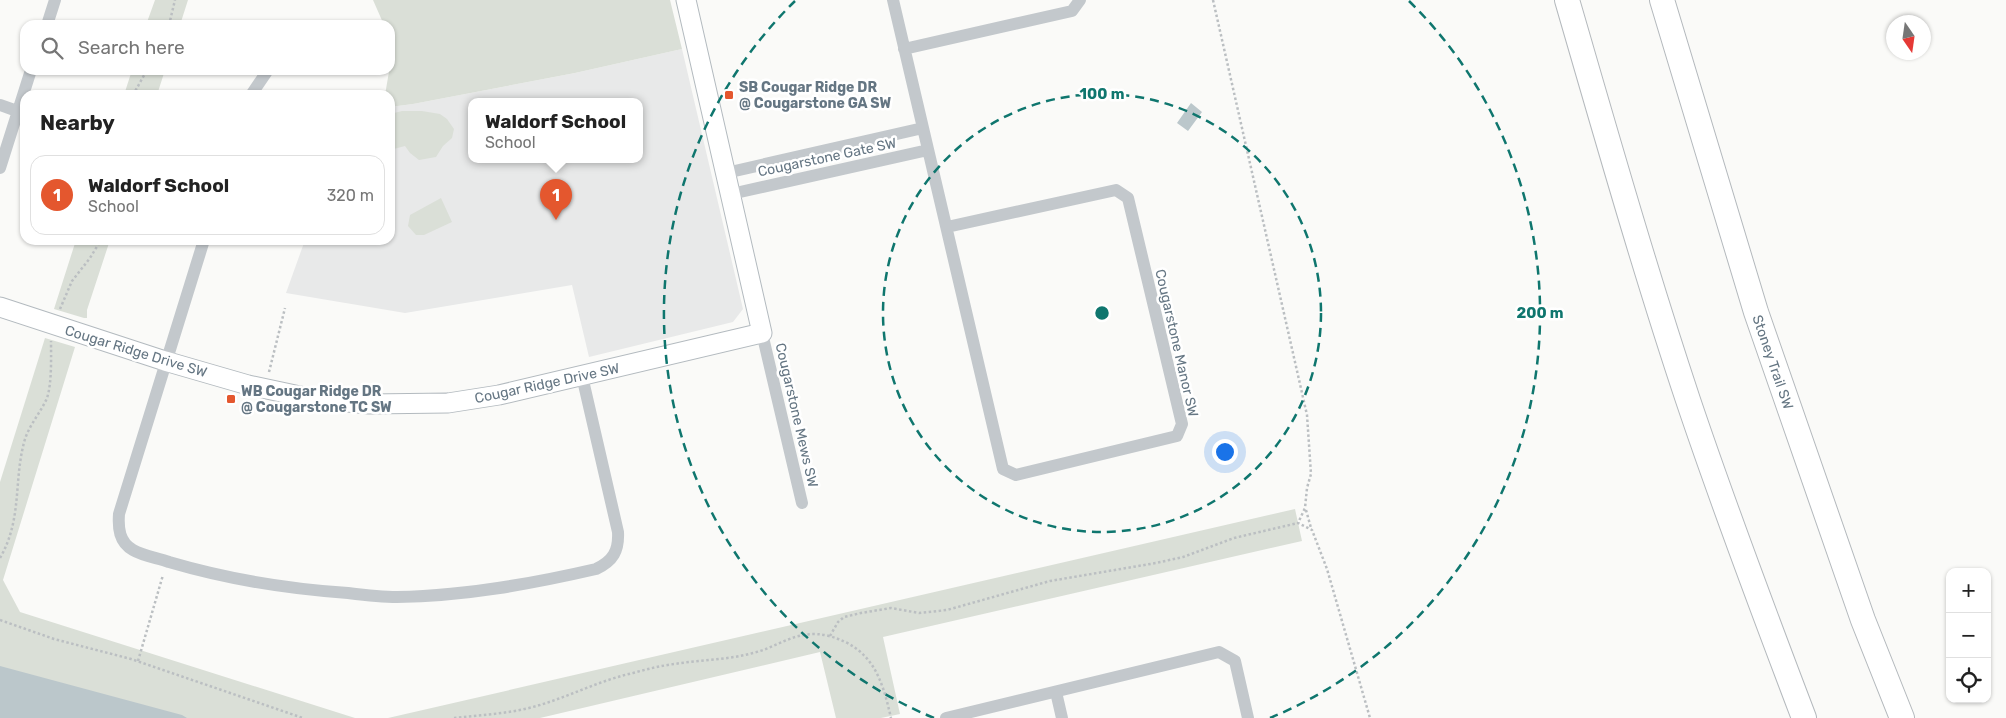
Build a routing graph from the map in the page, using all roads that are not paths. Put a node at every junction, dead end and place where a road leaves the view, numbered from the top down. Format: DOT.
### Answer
graph roads {
  1 [pos="55,0"];
  2 [pos="686,0"];
  3 [pos="893,0"];
  4 [pos="1080,0"];
  5 [pos="1567,0"];
  6 [pos="1662,0"];
  7 [pos="49,20"];
  8 [pos="904,49"];
  9 [pos="30,75"];
  10 [pos="265,75"];
  11 [pos="25,90"];
  12 [pos="254,90"];
  13 [pos="0,105"];
  14 [pos="20,105"];
  15 [pos="18,111"];
  16 [pos="923,128"];
  17 [pos="928,150"];
  18 [pos="0,168"];
  19 [pos="726,173"];
  20 [pos="732,194"];
  21 [pos="947,227"];
  22 [pos="202,245"];
  23 [pos="0,307"];
  24 [pos="762,334"];
  25 [pos="165,361"];
  26 [pos="582,376"];
  27 [pos="802,503"];
  28 [pos="1056,692"];
  29 [pos="946,718"];
  30 [pos="1062,718"];
  31 [pos="1248,718"];
  32 [pos="1804,718"];
  33 [pos="1902,718"];
  1 -- 7 [label="street"];
  2 -- 19 [label="street"];
  3 -- 8 [label="street, Cougarstone Manor SW"];
  4 -- 8 [label="street"];
  5 -- 32 [label="highway"];
  6 -- 33 [label="highway, Stoney Trail SW"];
  8 -- 16 [label="street, Cougarstone Manor SW"];
  9 -- 11 [label="street"];
  10 -- 12 [label="street"];
  13 -- 15 [label="street"];
  14 -- 15 [label="street"];
  15 -- 18 [label="street"];
  16 -- 17 [label="street, Cougarstone Manor SW"];
  16 -- 19 [label="street, Cougarstone Gate SW"];
  17 -- 20 [label="street, Cougarstone Gate SW"];
  17 -- 21 [label="street, Cougarstone Manor SW"];
  19 -- 20 [label="street"];
  20 -- 24 [label="street"];
  21 -- 21 [label="street, Cougarstone Manor SW"];
  22 -- 25 [label="street"];
  23 -- 25 [label="street, Cougar Ridge Drive SW"];
  24 -- 26 [label="street, Cougar Ridge Drive SW"];
  24 -- 27 [label="street, Cougarstone Mews SW"];
  25 -- 26 [label="street, Cougar Ridge Drive SW"];
  25 -- 26 [label="street"];
  28 -- 29 [label="street"];
  28 -- 30 [label="street"];
  28 -- 31 [label="street"];
}
